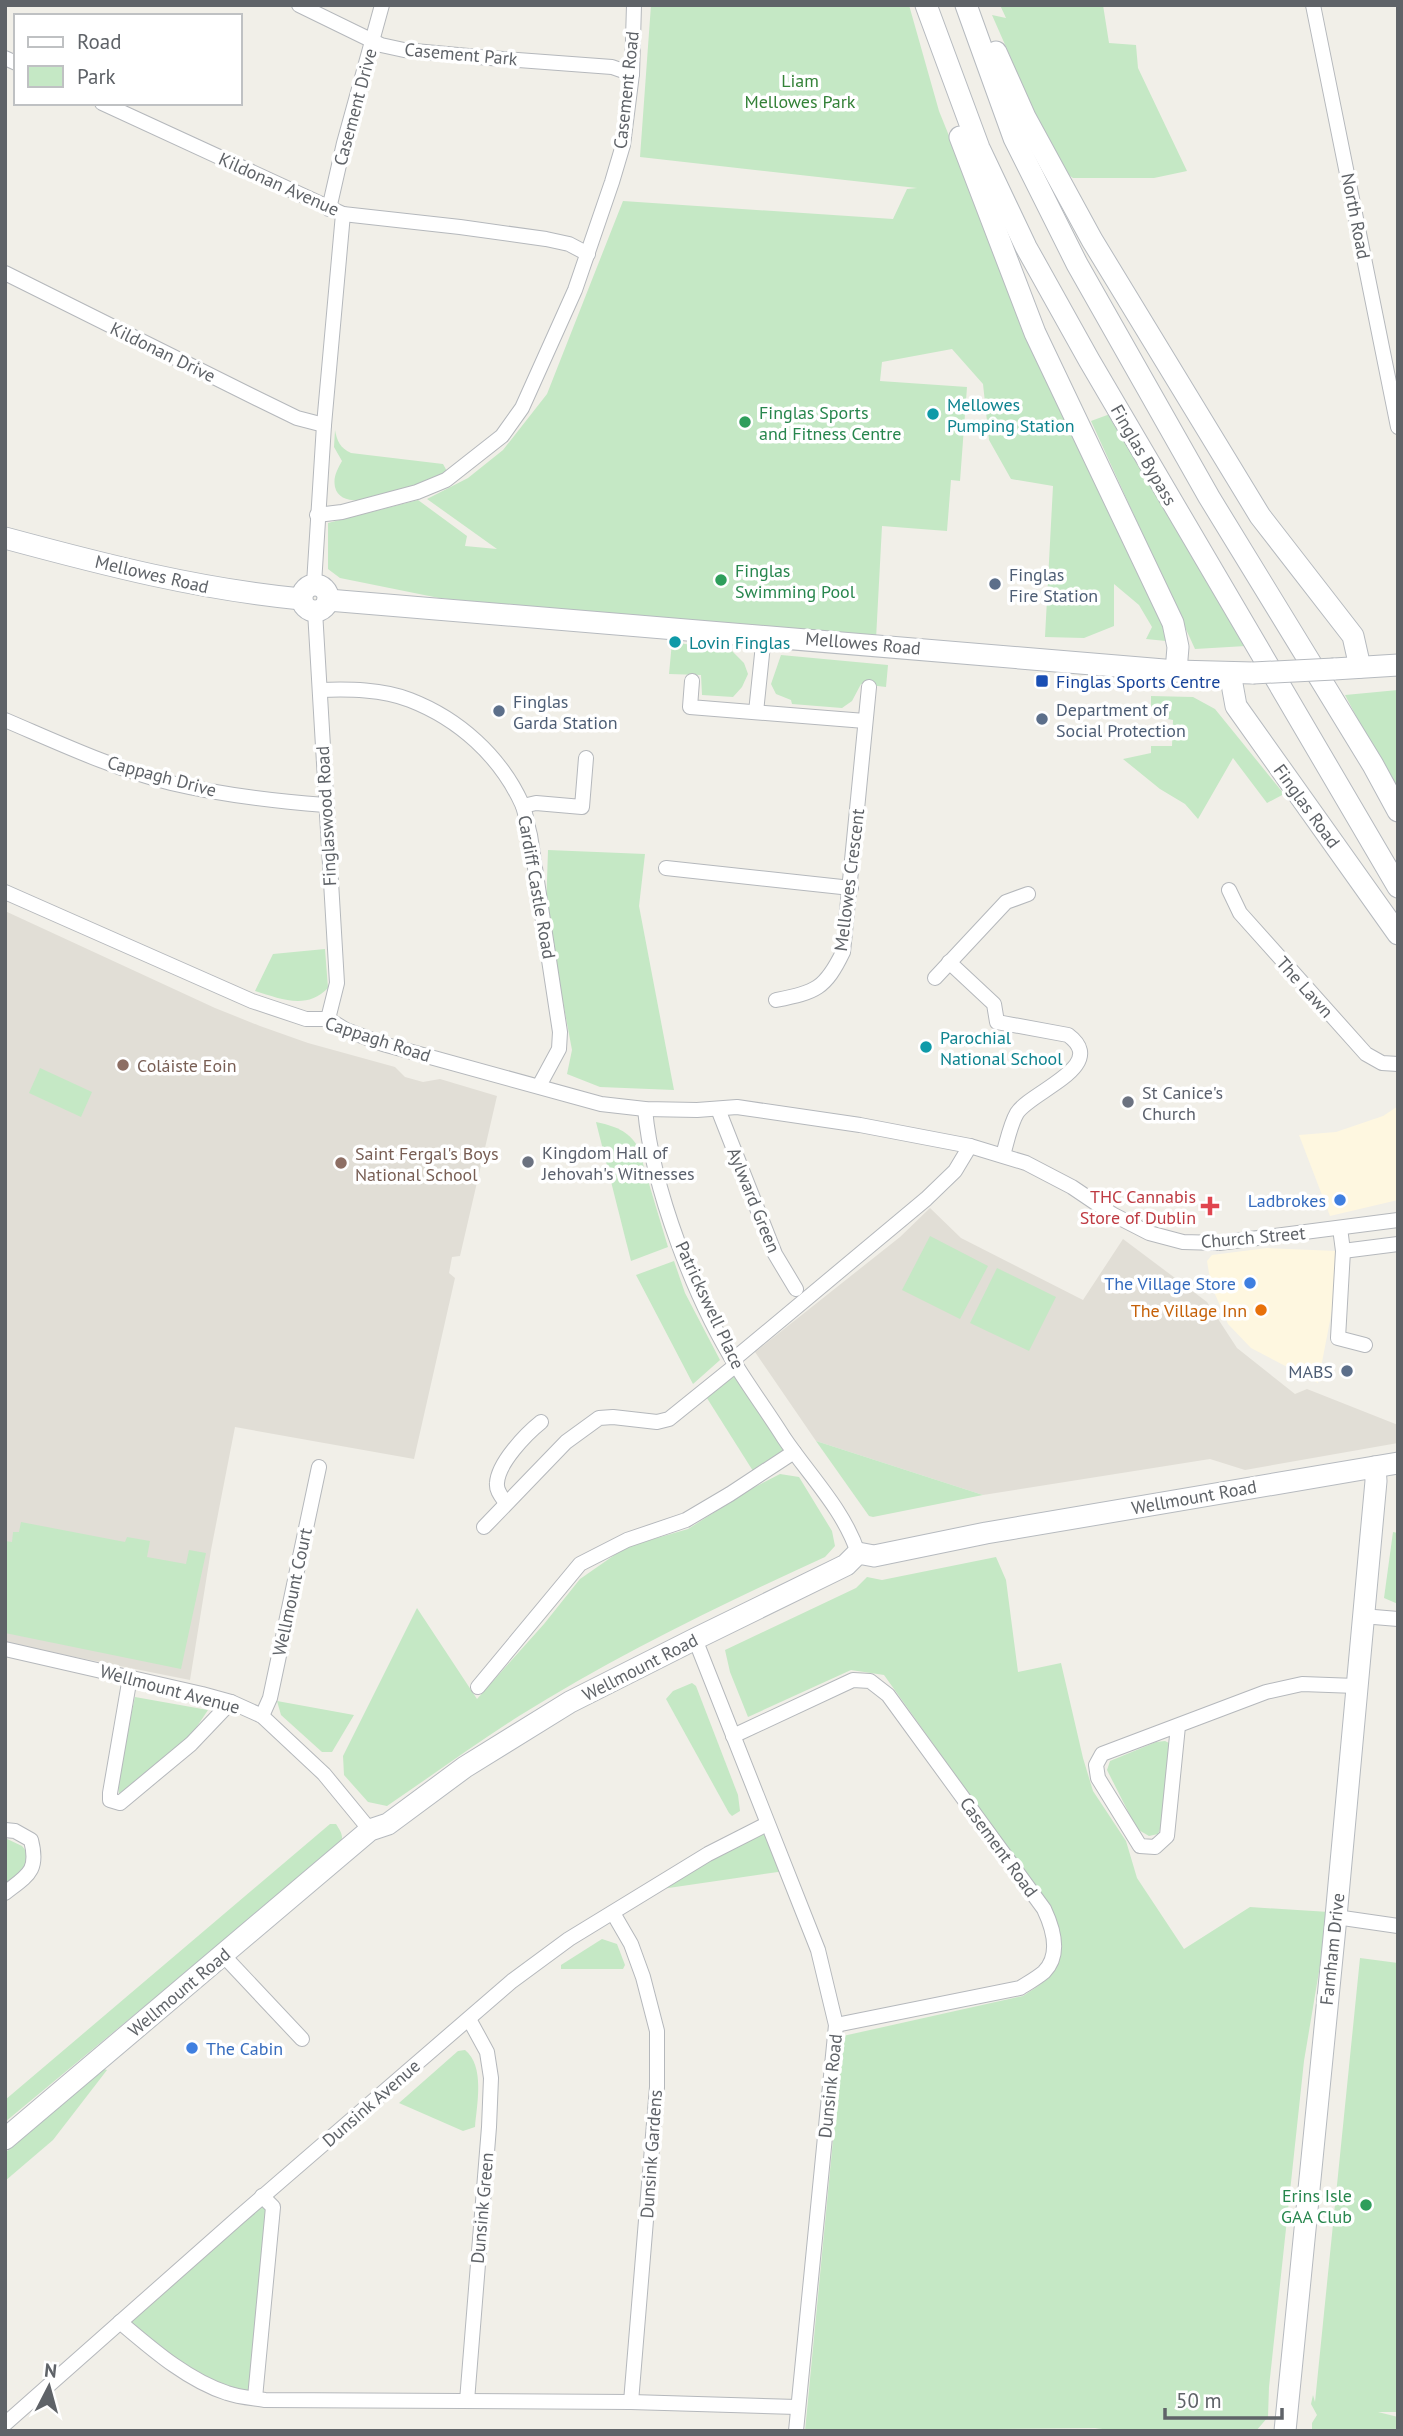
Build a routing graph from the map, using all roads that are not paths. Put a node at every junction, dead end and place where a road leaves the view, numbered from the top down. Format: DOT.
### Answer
graph roads {
  1 [pos="299,5"];
  2 [pos="382,5"];
  3 [pos="634,5"];
  4 [pos="916,5"];
  5 [pos="926,5"];
  6 [pos="966,5"];
  7 [pos="975,5"];
  8 [pos="1313,5"];
  9 [pos="372,43"];
  10 [pos="632,74"];
  11 [pos="106,105"];
  12 [pos="336,212"];
  13 [pos="588,254"];
  14 [pos="5,273"];
  15 [pos="324,425"];
  16 [pos="1398,427"];
  17 [pos="317,515"];
  18 [pos="5,538"];
  19 [pos="314,599"];
  20 [pos="764,635"];
  21 [pos="1398,665"];
  22 [pos="1360,667"];
  23 [pos="1176,671"];
  24 [pos="1230,673"];
  25 [pos="691,681"];
  26 [pos="869,687"];
  27 [pos="320,690"];
  28 [pos="756,712"];
  29 [pos="5,720"];
  30 [pos="865,721"];
  31 [pos="586,758"];
  32 [pos="325,805"];
  33 [pos="523,806"];
  34 [pos="1398,811"];
  35 [pos="666,868"];
  36 [pos="1398,887"];
  37 [pos="851,888"];
  38 [pos="1229,890"];
  39 [pos="5,892"];
  40 [pos="1028,894"];
  41 [pos="1398,934"];
  42 [pos="949,962"];
  43 [pos="935,978"];
  44 [pos="776,1000"];
  45 [pos="328,1019"];
  46 [pos="1398,1064"];
  47 [pos="539,1086"];
  48 [pos="645,1109"];
  49 [pos="718,1109"];
  50 [pos="970,1146"];
  51 [pos="1003,1155"];
  52 [pos="1398,1220"];
  53 [pos="1340,1228"];
  54 [pos="1398,1244"];
  55 [pos="1343,1251"];
  56 [pos="796,1289"];
  57 [pos="1364,1345"];
  58 [pos="735,1363"];
  59 [pos="541,1422"];
  60 [pos="794,1452"];
  61 [pos="1398,1463"];
  62 [pos="319,1467"];
  63 [pos="1375,1467"];
  64 [pos="506,1503"];
  65 [pos="484,1527"];
  66 [pos="858,1553"];
  67 [pos="1362,1616"];
  68 [pos="1398,1619"];
  69 [pos="695,1639"];
  70 [pos="5,1650"];
  71 [pos="130,1677"];
  72 [pos="1356,1686"];
  73 [pos="478,1687"];
  74 [pos="231,1702"];
  75 [pos="262,1716"];
  76 [pos="1178,1726"];
  77 [pos="733,1736"];
  78 [pos="767,1824"];
  79 [pos="5,1830"];
  80 [pos="370,1830"];
  81 [pos="5,1893"];
  82 [pos="613,1913"];
  83 [pos="1336,1917"];
  84 [pos="1398,1926"];
  85 [pos="223,1955"];
  86 [pos="469,2019"];
  87 [pos="836,2025"];
  88 [pos="302,2039"];
  89 [pos="5,2139"];
  90 [pos="262,2196"];
  91 [pos="120,2322"];
  92 [pos="255,2398"];
  93 [pos="467,2401"];
  94 [pos="631,2402"];
  95 [pos="797,2407"];
  96 [pos="5,2424"];
  97 [pos="796,2431"];
  98 [pos="1285,2431"];
  1 -- 9 [label="street, Casement Park"];
  2 -- 9 [label="street, Casement Drive"];
  3 -- 10 [label="street, Casement Road"];
  4 -- 23 [label="main road"];
  5 -- 36 [label="main road, Finglas Bypass"];
  6 -- 34 [label="main road, Finglas Bypass"];
  7 -- 22 [label="main road"];
  8 -- 16 [label="street, North Road"];
  9 -- 10 [label="street, Casement Park"];
  9 -- 12 [label="street, Casement Drive"];
  10 -- 13 [label="street, Casement Road"];
  11 -- 12 [label="street, Kildonan Avenue"];
  12 -- 13 [label="street, Kildonan Avenue"];
  12 -- 15 [label="street, Finglaswood Road"];
  13 -- 17 [label="street"];
  14 -- 15 [label="street, Kildonan Drive"];
  15 -- 17 [label="street, Finglaswood Road"];
  17 -- 19 [label="street, Finglaswood Road"];
  18 -- 19 [label="main road, Mellowes Road"];
  19 -- 20 [label="main road, Mellowes Road"];
  19 -- 27 [label="street, Finglaswood Road"];
  20 -- 23 [label="main road, Mellowes Road"];
  20 -- 28 [label="street"];
  21 -- 22 [label="main road, Mellowes Road"];
  22 -- 24 [label="main road, Mellowes Road, bridge"];
  23 -- 24 [label="main road, Mellowes Road"];
  24 -- 41 [label="main road, Finglas Road"];
  25 -- 28 [label="street"];
  26 -- 30 [label="street, Mellowes Crescent"];
  27 -- 32 [label="street, Finglaswood Road"];
  27 -- 33 [label="street, Cardiff Castle Road"];
  28 -- 30 [label="street"];
  29 -- 32 [label="street, Cappagh Drive"];
  30 -- 37 [label="street, Mellowes Crescent"];
  31 -- 33 [label="street"];
  32 -- 45 [label="street, Finglaswood Road"];
  33 -- 47 [label="street, Cardiff Castle Road"];
  35 -- 37 [label="street"];
  37 -- 44 [label="street, Mellowes Crescent"];
  38 -- 46 [label="street, The Lawn"];
  39 -- 45 [label="street, Cappagh Road"];
  40 -- 42 [label="street"];
  42 -- 43 [label="street"];
  42 -- 51 [label="street"];
  45 -- 47 [label="street, Cappagh Road"];
  47 -- 48 [label="street, Cappagh Road"];
  48 -- 49 [label="street, Cappagh Road"];
  48 -- 58 [label="street, Patrickswell Place"];
  49 -- 50 [label="street, Cappagh Road"];
  49 -- 56 [label="street, Aylward Green"];
  50 -- 51 [label="street, Church Street"];
  50 -- 58 [label="street"];
  51 -- 53 [label="street, Church Street"];
  52 -- 53 [label="street, Church Street"];
  53 -- 55 [label="street"];
  54 -- 55 [label="street"];
  55 -- 57 [label="street"];
  58 -- 60 [label="street, Patrickswell Place"];
  58 -- 64 [label="street"];
  59 -- 64 [label="street"];
  60 -- 66 [label="street, Patrickswell Place"];
  60 -- 73 [label="street"];
  61 -- 63 [label="main road, Wellmount Road"];
  62 -- 75 [label="street, Wellmount Court"];
  63 -- 66 [label="main road, Wellmount Road"];
  63 -- 67 [label="main road, Farnham Drive"];
  64 -- 65 [label="street"];
  66 -- 69 [label="main road, Wellmount Road"];
  67 -- 68 [label="street"];
  67 -- 72 [label="main road, Farnham Drive"];
  69 -- 77 [label="street, Dunsink Road"];
  69 -- 80 [label="main road, Wellmount Road"];
  70 -- 71 [label="street, Wellmount Avenue"];
  71 -- 74 [label="street, Wellmount Avenue"];
  71 -- 74 [label="street"];
  72 -- 76 [label="street"];
  72 -- 83 [label="main road, Farnham Drive"];
  74 -- 75 [label="street, Wellmount Avenue"];
  75 -- 80 [label="street, Wellmount Avenue"];
  76 -- 76 [label="street"];
  77 -- 78 [label="street, Dunsink Road"];
  77 -- 87 [label="street, Casement Road"];
  78 -- 82 [label="street, Dunsink Avenue"];
  78 -- 87 [label="street, Dunsink Road"];
  79 -- 81 [label="street"];
  80 -- 85 [label="main road, Wellmount Road"];
  82 -- 86 [label="street, Dunsink Avenue"];
  82 -- 94 [label="street, Dunsink Gardens"];
  83 -- 84 [label="street"];
  83 -- 98 [label="main road, Farnham Drive"];
  85 -- 88 [label="street"];
  85 -- 89 [label="main road, Wellmount Road"];
  86 -- 90 [label="street, Dunsink Avenue"];
  86 -- 93 [label="street, Dunsink Green"];
  87 -- 95 [label="street, Dunsink Road"];
  90 -- 91 [label="street, Dunsink Avenue"];
  90 -- 92 [label="street"];
  91 -- 92 [label="street"];
  91 -- 96 [label="street, Dunsink Avenue"];
  92 -- 93 [label="street"];
  93 -- 94 [label="street"];
  94 -- 95 [label="street"];
  95 -- 97 [label="street, Dunsink Road"];
}
